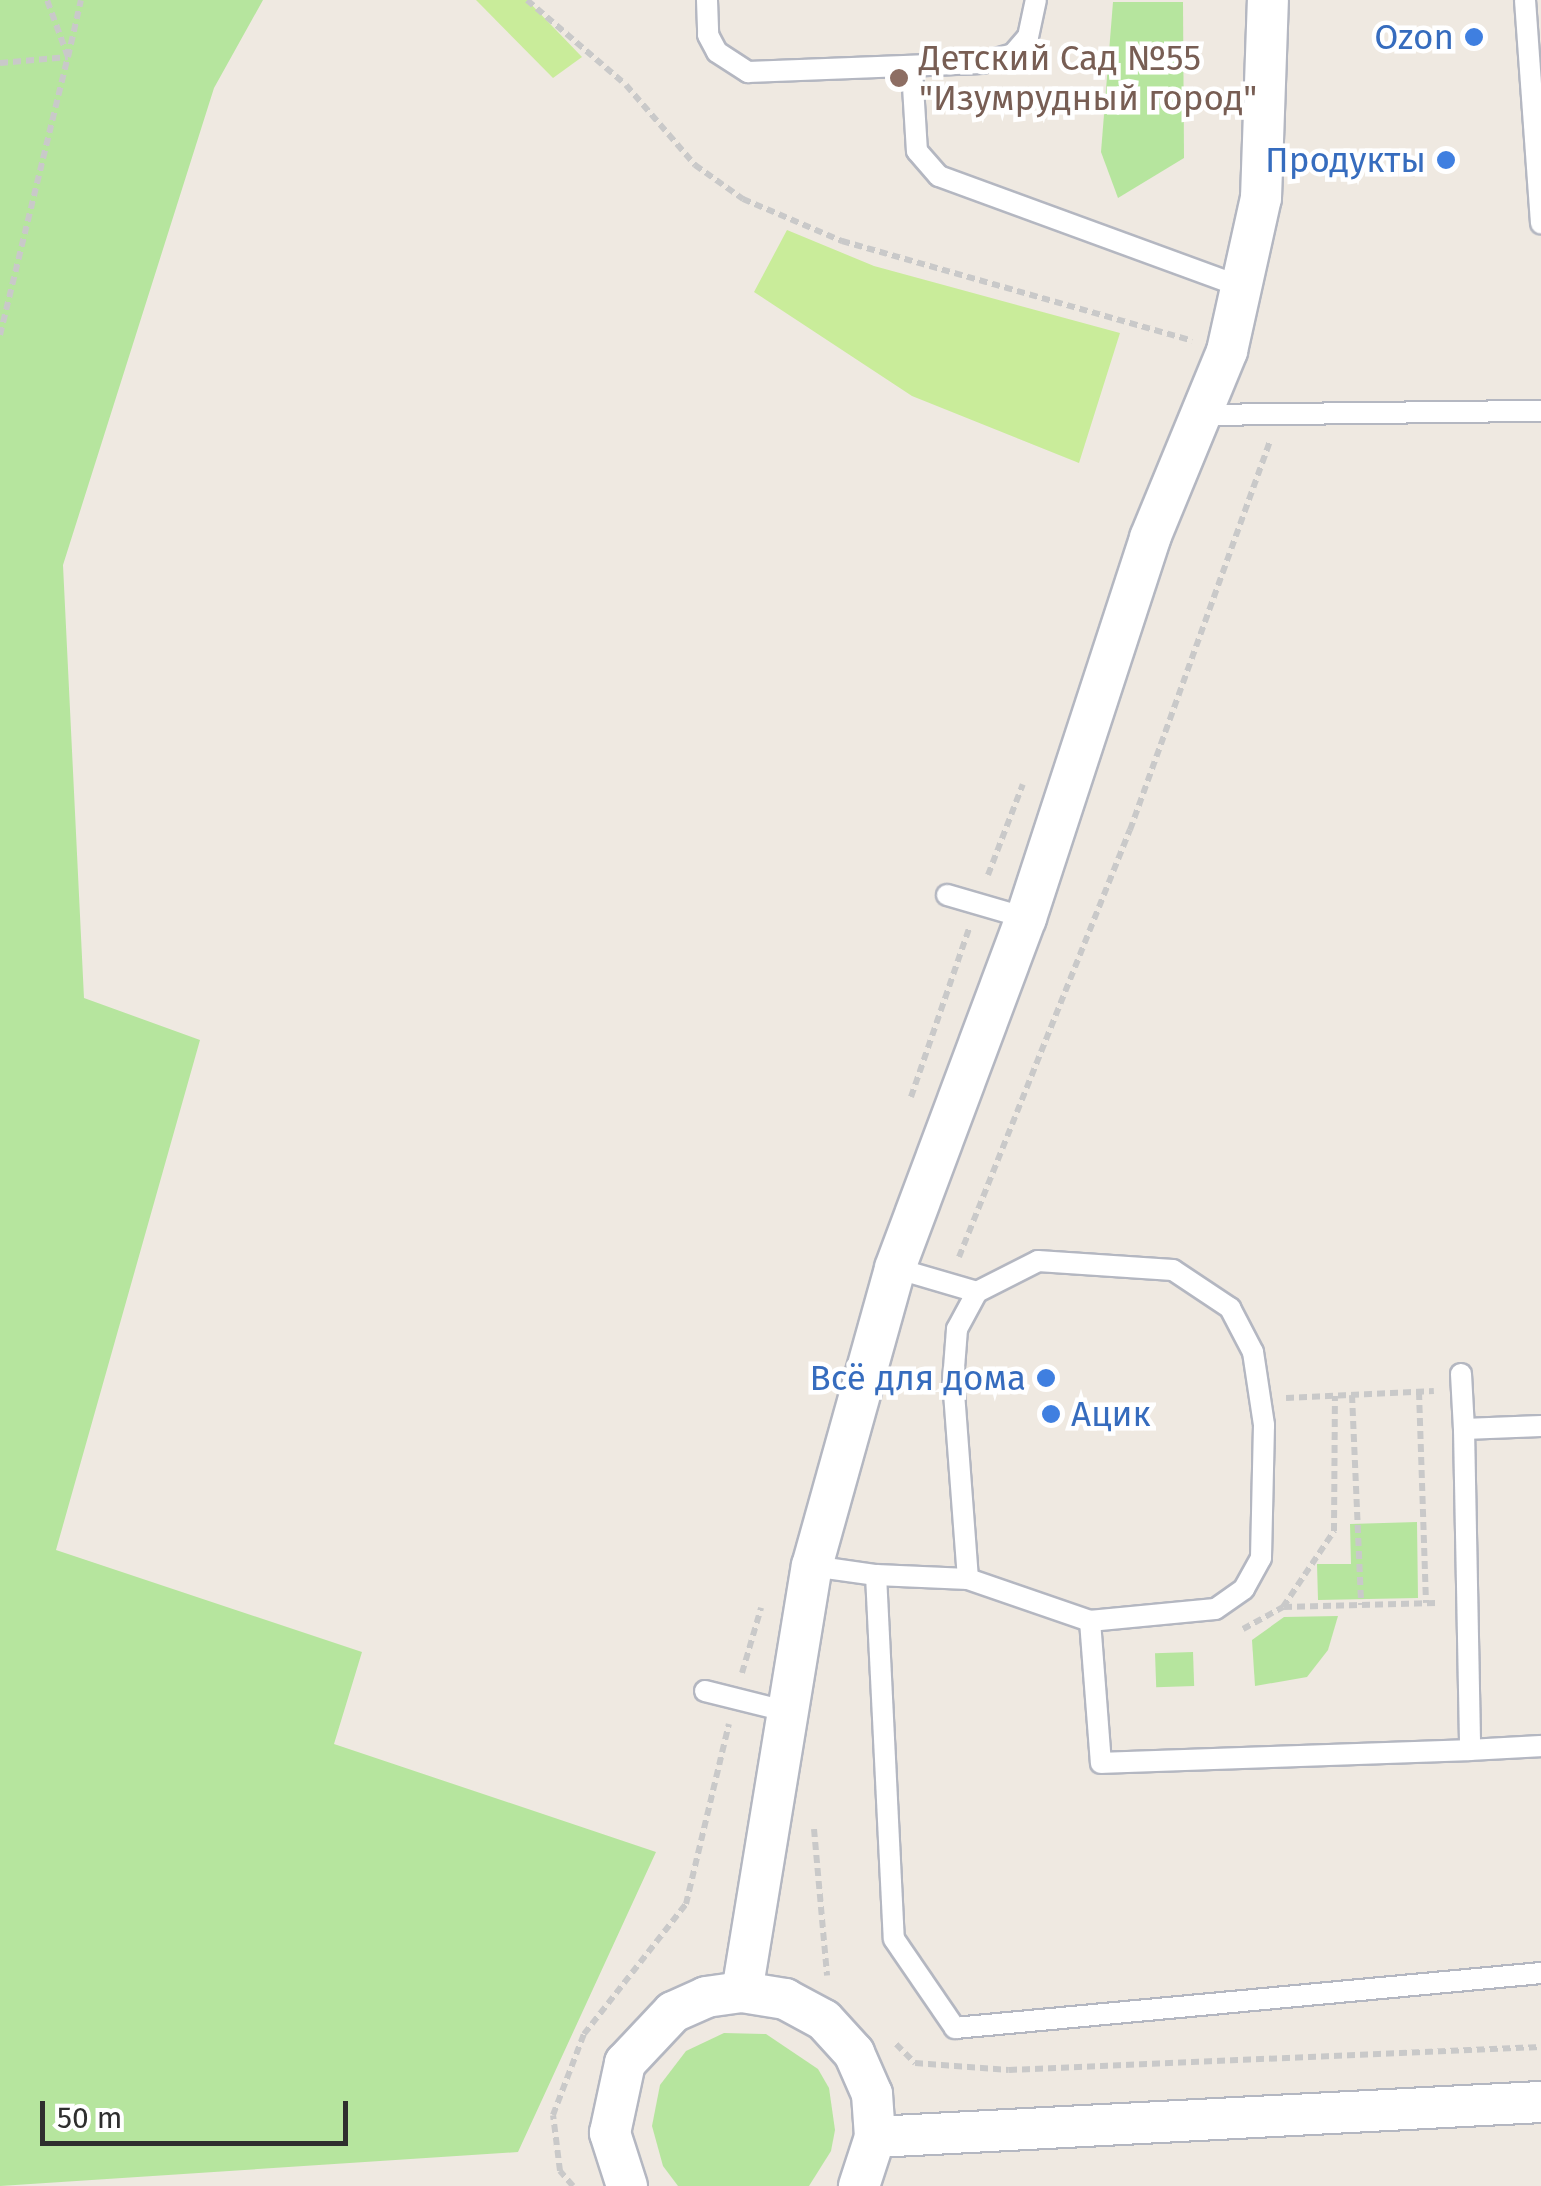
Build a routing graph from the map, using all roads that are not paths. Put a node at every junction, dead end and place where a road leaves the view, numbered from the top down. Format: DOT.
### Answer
graph roads {
  1 [pos="706,0"];
  2 [pos="1036,0"];
  3 [pos="1268,0"];
  4 [pos="1524,0"];
  5 [pos="912,70"];
  6 [pos="1540,196"];
  7 [pos="1541,223"];
  8 [pos="1242,288"];
  9 [pos="1541,411"];
  10 [pos="1202,414"];
  11 [pos="947,895"];
  12 [pos="1026,918"];
  13 [pos="895,1268"];
  14 [pos="977,1292"];
  15 [pos="1461,1382"];
  16 [pos="1541,1426"];
  17 [pos="1464,1429"];
  18 [pos="812,1566"];
  19 [pos="876,1574"];
  20 [pos="968,1579"];
  21 [pos="1090,1621"];
  22 [pos="705,1691"];
  23 [pos="785,1711"];
  24 [pos="1541,1746"];
  25 [pos="1470,1750"];
  26 [pos="1541,1973"];
  27 [pos="742,1992"];
  28 [pos="1541,2102"];
  29 [pos="875,2138"];
  30 [pos="627,2186"];
  31 [pos="859,2186"];
  1 -- 5 [label="lane"];
  2 -- 5 [label="lane"];
  3 -- 8 [label="street"];
  4 -- 6 [label="lane"];
  5 -- 8 [label="lane"];
  6 -- 7 [label="lane"];
  8 -- 10 [label="street"];
  9 -- 10 [label="lane"];
  10 -- 12 [label="street"];
  11 -- 12 [label="lane"];
  12 -- 13 [label="street"];
  13 -- 14 [label="lane"];
  13 -- 18 [label="street"];
  14 -- 20 [label="lane"];
  14 -- 21 [label="lane"];
  15 -- 17 [label="lane"];
  16 -- 17 [label="lane"];
  17 -- 25 [label="lane"];
  18 -- 19 [label="lane"];
  18 -- 23 [label="street"];
  19 -- 20 [label="lane"];
  19 -- 26 [label="lane"];
  20 -- 21 [label="lane"];
  21 -- 25 [label="lane"];
  22 -- 23 [label="lane"];
  23 -- 27 [label="street"];
  24 -- 25 [label="lane"];
  27 -- 29 [label="street"];
  27 -- 30 [label="street"];
  28 -- 29 [label="street"];
  29 -- 31 [label="street"];
}
